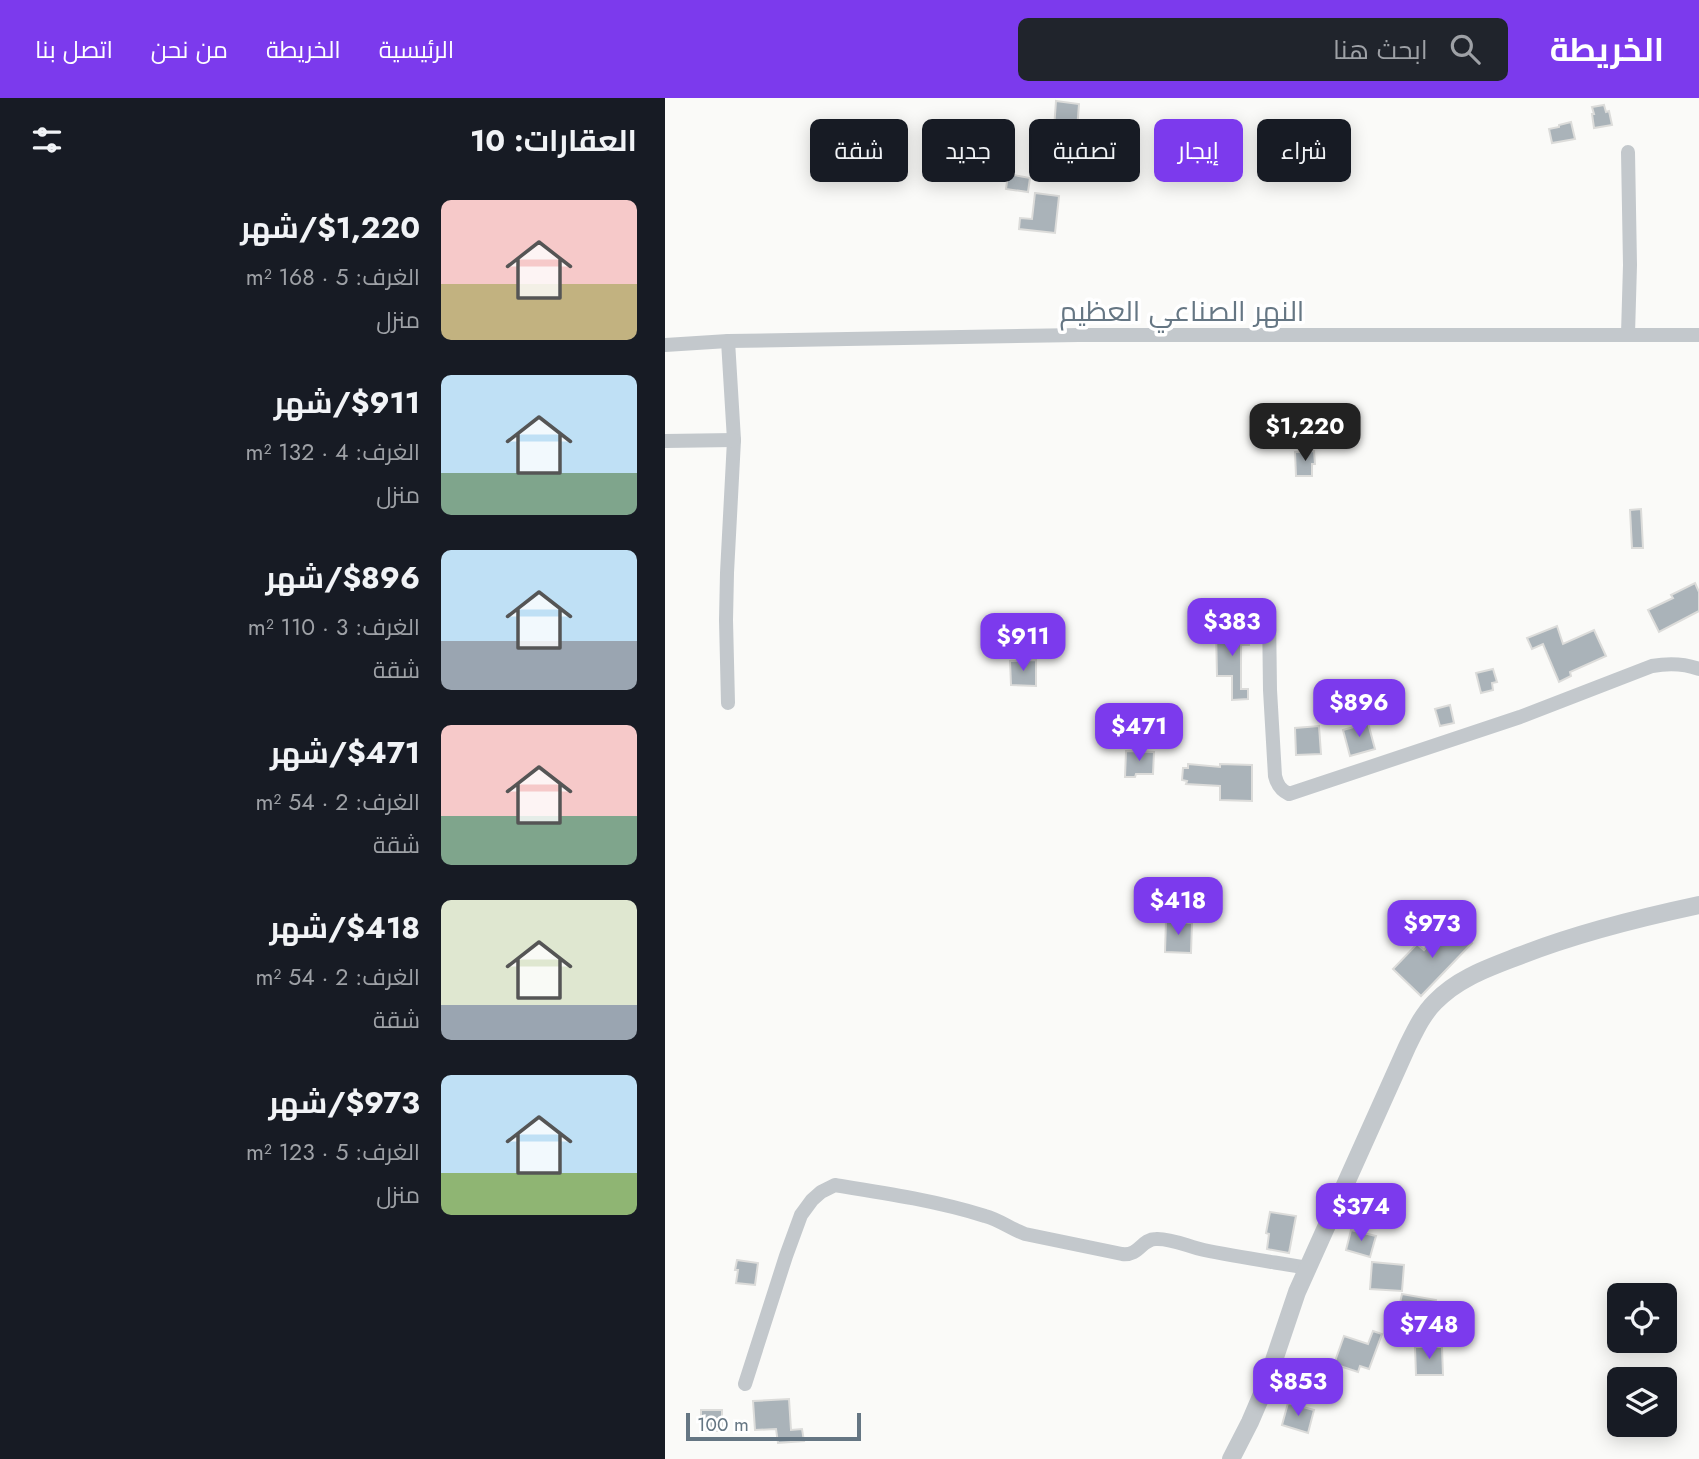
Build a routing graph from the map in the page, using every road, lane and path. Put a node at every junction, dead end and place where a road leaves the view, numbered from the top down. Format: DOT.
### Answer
graph roads {
  1 [pos="1628,152"];
  2 [pos="1628,334"];
  3 [pos="1699,335"];
  4 [pos="728,341"];
  5 [pos="665,345"];
  6 [pos="734,440"];
  7 [pos="665,441"];
  8 [pos="1211,610"];
  9 [pos="1699,669"];
  10 [pos="728,703"];
  11 [pos="1699,905"];
  12 [pos="1308,1268"];
  13 [pos="745,1384"];
  14 [pos="1234,1456"];
  1 -- 2 [label="street"];
  2 -- 3 [label="street, النهر الصناعي العظيم"];
  2 -- 4 [label="street, النهر الصناعي العظيم"];
  4 -- 5 [label="street, النهر الصناعي العظيم"];
  4 -- 6 [label="street"];
  6 -- 7 [label="street"];
  6 -- 10 [label="street"];
  8 -- 9 [label="street"];
  11 -- 12 [label="street"];
  12 -- 13 [label="street"];
  12 -- 14 [label="street"];
}
